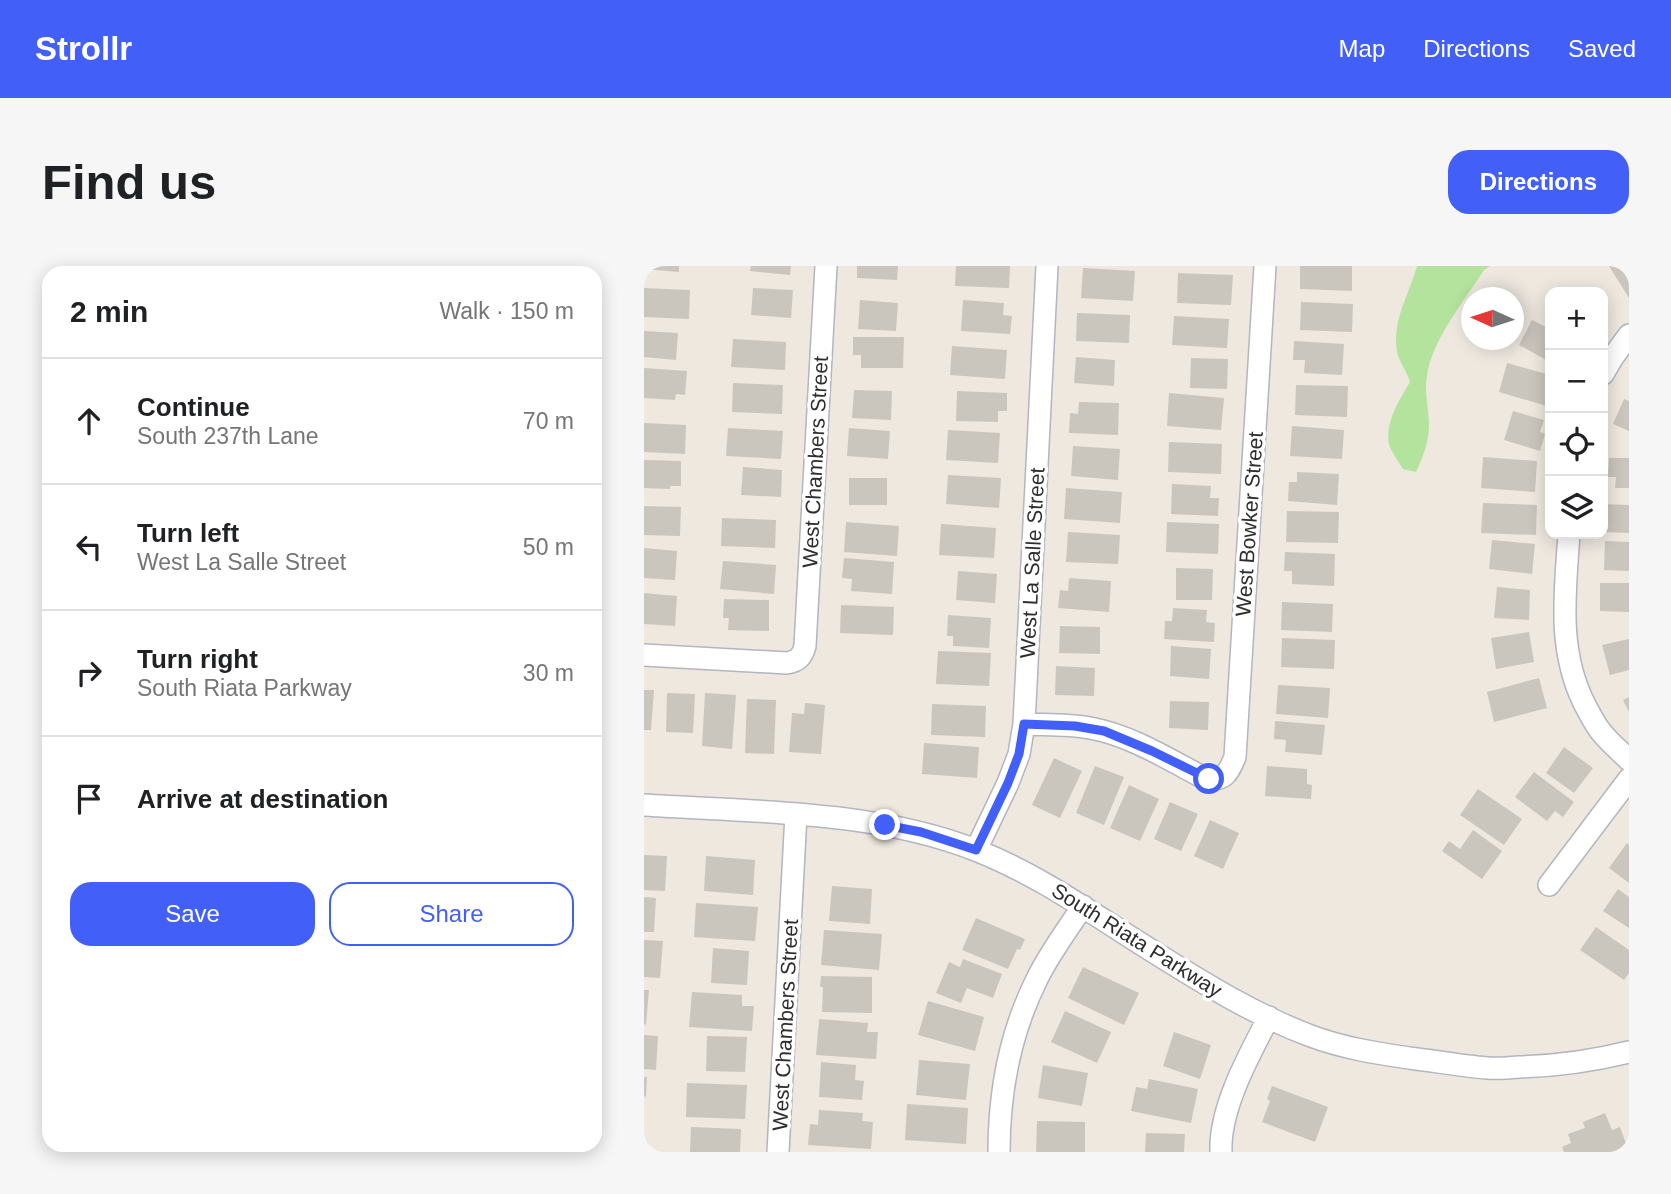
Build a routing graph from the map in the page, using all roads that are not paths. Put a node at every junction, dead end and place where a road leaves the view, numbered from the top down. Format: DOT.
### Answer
graph roads {
  1 [pos="826,266"];
  2 [pos="1047,266"];
  3 [pos="1265,266"];
  4 [pos="1629,335"];
  5 [pos="1608,366"];
  6 [pos="1569,539"];
  7 [pos="644,655"];
  8 [pos="1024,724"];
  9 [pos="1629,760"];
  10 [pos="1629,779"];
  11 [pos="644,805"];
  12 [pos="796,814"];
  13 [pos="976,850"];
  14 [pos="1549,885"];
  15 [pos="1083,906"];
  16 [pos="1269,1017"];
  17 [pos="1627,1057"];
  18 [pos="778,1152"];
  19 [pos="999,1152"];
  20 [pos="1221,1152"];
  1 -- 7 [label="street, West Chambers Street"];
  2 -- 8 [label="street, West La Salle Street"];
  3 -- 8 [label="street, West Bowker Street"];
  4 -- 5 [label="street"];
  6 -- 9 [label="street"];
  8 -- 13 [label="street, West La Salle Street"];
  10 -- 14 [label="street"];
  11 -- 12 [label="street, South Riata Parkway"];
  12 -- 13 [label="street, South Riata Parkway"];
  12 -- 18 [label="street, West Chambers Street"];
  13 -- 15 [label="street, South Riata Parkway"];
  15 -- 16 [label="street, South Riata Parkway"];
  15 -- 19 [label="street"];
  16 -- 17 [label="street, South Riata Parkway"];
  16 -- 20 [label="street"];
}
